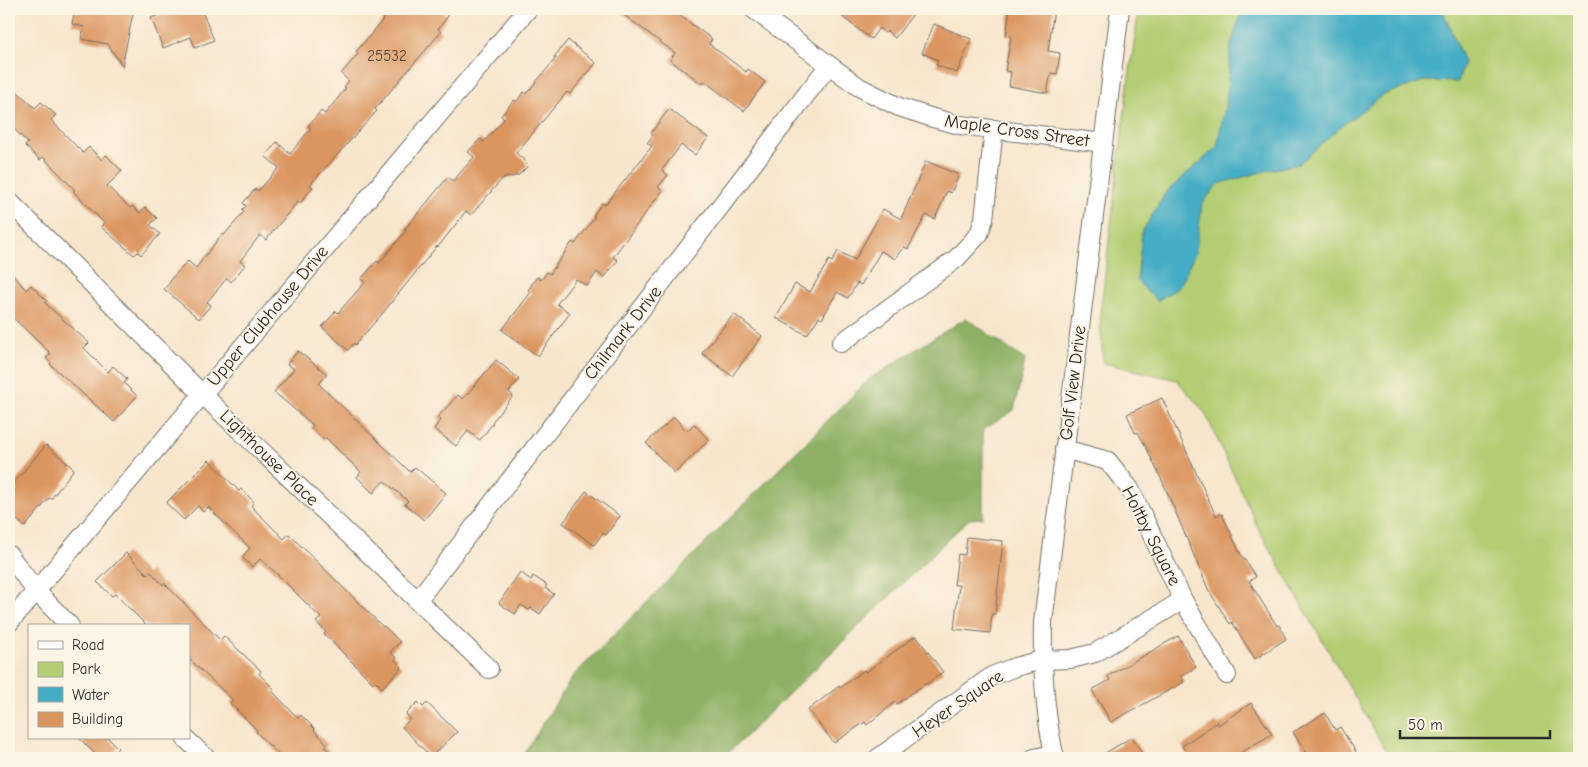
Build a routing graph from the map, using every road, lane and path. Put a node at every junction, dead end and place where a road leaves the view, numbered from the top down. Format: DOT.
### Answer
graph roads {
  1 [pos="528,9"];
  2 [pos="753,9"];
  3 [pos="1120,9"];
  4 [pos="829,66"];
  5 [pos="994,129"];
  6 [pos="1103,143"];
  7 [pos="9,202"];
  8 [pos="841,343"];
  9 [pos="202,394"];
  10 [pos="1064,449"];
  11 [pos="9,555"];
  12 [pos="36,591"];
  13 [pos="1183,600"];
  14 [pos="418,601"];
  15 [pos="9,623"];
  16 [pos="68,624"];
  17 [pos="1042,660"];
  18 [pos="489,669"];
  19 [pos="1227,675"];
  20 [pos="187,740"];
  21 [pos="1055,756"];
  22 [pos="206,758"];
  23 [pos="878,758"];
  24 [pos="1034,758"];
  1 -- 9 [label="street, Upper Clubhouse Drive"];
  2 -- 4 [label="street, Maple Cross Street"];
  3 -- 6 [label="street, Golf View Drive"];
  4 -- 5 [label="street, Maple Cross Street"];
  4 -- 14 [label="street, Chilmark Drive"];
  5 -- 6 [label="street, Maple Cross Street"];
  5 -- 8 [label="street"];
  6 -- 10 [label="street, Golf View Drive"];
  7 -- 9 [label="street, Lighthouse Place"];
  9 -- 12 [label="street, Upper Clubhouse Drive"];
  9 -- 14 [label="street, Lighthouse Place"];
  10 -- 13 [label="street, Holtby Square"];
  10 -- 17 [label="street, Golf View Drive"];
  11 -- 12 [label="street"];
  12 -- 15 [label="street, Upper Clubhouse Drive"];
  12 -- 16 [label="street"];
  13 -- 17 [label="street, Holtby Square"];
  13 -- 19 [label="street, Holtby Square"];
  14 -- 18 [label="street, Lighthouse Place"];
  17 -- 21 [label="street, Golf View Drive"];
  17 -- 23 [label="street, Heyer Square"];
  20 -- 22 [label="street"];
  21 -- 24 [label="street"];
}
